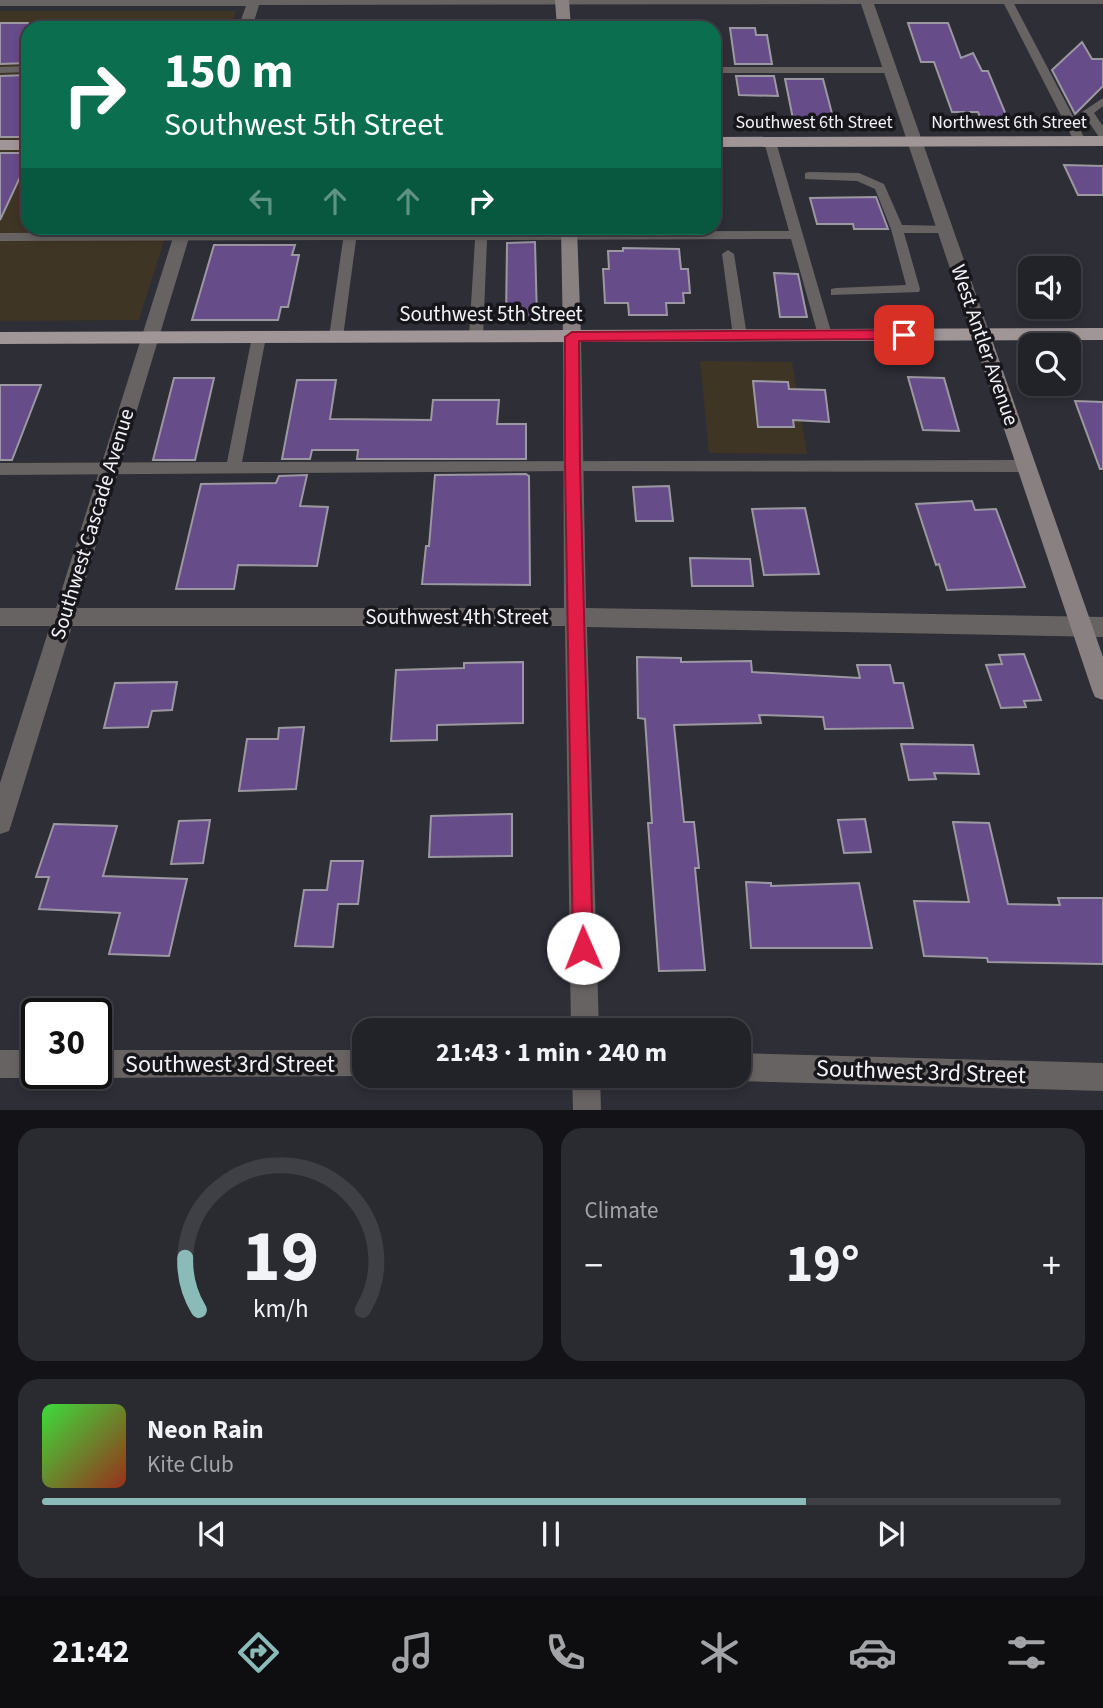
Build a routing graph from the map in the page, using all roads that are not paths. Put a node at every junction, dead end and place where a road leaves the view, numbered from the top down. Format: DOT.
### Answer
graph roads {
  1 [pos="1007,0"];
  2 [pos="1103,0"];
  3 [pos="254,1"];
  4 [pos="562,1"];
  5 [pos="866,1"];
  6 [pos="0,2"];
  7 [pos="248,21"];
  8 [pos="563,21"];
  9 [pos="0,69"];
  10 [pos="21,69"];
  11 [pos="721,69"];
  12 [pos="890,69"];
  13 [pos="1103,101"];
  14 [pos="1103,135"];
  15 [pos="915,141"];
  16 [pos="1080,141"];
  17 [pos="1103,141"];
  18 [pos="721,142"];
  19 [pos="770,142"];
  20 [pos="0,145"];
  21 [pos="21,145"];
  22 [pos="809,176"];
  23 [pos="897,229"];
  24 [pos="945,229"];
  25 [pos="721,234"];
  26 [pos="73,235"];
  27 [pos="181,235"];
  28 [pos="350,235"];
  29 [pos="448,235"];
  30 [pos="503,235"];
  31 [pos="569,235"];
  32 [pos="797,235"];
  33 [pos="481,236"];
  34 [pos="0,237"];
  35 [pos="728,254"];
  36 [pos="836,292"];
  37 [pos="981,334"];
  38 [pos="1103,334"];
  39 [pos="825,335"];
  40 [pos="740,336"];
  41 [pos="259,337"];
  42 [pos="336,337"];
  43 [pos="476,337"];
  44 [pos="572,337"];
  45 [pos="0,338"];
  46 [pos="150,338"];
  47 [pos="572,465"];
  48 [pos="1027,466"];
  49 [pos="233,468"];
  50 [pos="109,469"];
  51 [pos="0,470"];
  52 [pos="0,617"];
  53 [pos="63,617"];
  54 [pos="576,617"];
  55 [pos="1093,627"];
  56 [pos="1103,690"];
  57 [pos="0,821"];
  58 [pos="585,1018"];
  59 [pos="0,1064"];
  60 [pos="21,1064"];
  61 [pos="112,1064"];
  62 [pos="352,1064"];
  63 [pos="751,1068"];
  64 [pos="1103,1077"];
  65 [pos="586,1088"];
  66 [pos="587,1110"];
  1 -- 2 [label="street"];
  1 -- 5 [label="street"];
  1 -- 16 [label="lane"];
  3 -- 4 [label="street"];
  3 -- 6 [label="street"];
  3 -- 7 [label="street"];
  4 -- 5 [label="street"];
  4 -- 8 [label="street"];
  5 -- 12 [label="street, West Antler Avenue"];
  9 -- 10 [label="lane"];
  11 -- 12 [label="lane"];
  12 -- 15 [label="street, West Antler Avenue"];
  13 -- 14 [label="lane"];
  15 -- 16 [label="main road, Northwest 6th Street"];
  15 -- 19 [label="main road, Southwest 6th Street"];
  15 -- 24 [label="street, West Antler Avenue"];
  16 -- 17 [label="main road, Northwest 6th Street"];
  18 -- 19 [label="main road, Southwest 6th Street"];
  19 -- 32 [label="lane"];
  20 -- 21 [label="main road"];
  22 -- 23 [label="lane"];
  23 -- 24 [label="lane"];
  23 -- 36 [label="lane"];
  24 -- 37 [label="street, West Antler Avenue"];
  25 -- 32 [label="lane"];
  26 -- 34 [label="lane"];
  27 -- 46 [label="street, Southwest Cascade Avenue"];
  28 -- 42 [label="lane"];
  29 -- 33 [label="lane"];
  30 -- 33 [label="lane"];
  31 -- 44 [label="street"];
  32 -- 39 [label="lane"];
  33 -- 43 [label="lane"];
  35 -- 40 [label="lane"];
  37 -- 38 [label="main road, Southwest 5th Street"];
  37 -- 39 [label="main road, Southwest 5th Street"];
  37 -- 48 [label="street, West Antler Avenue"];
  39 -- 40 [label="main road, Southwest 5th Street"];
  40 -- 44 [label="main road, Southwest 5th Street"];
  41 -- 42 [label="main road, Southwest 5th Street"];
  41 -- 46 [label="main road, Southwest 5th Street"];
  41 -- 49 [label="lane"];
  42 -- 43 [label="main road, Southwest 5th Street"];
  43 -- 44 [label="main road, Southwest 5th Street"];
  44 -- 47 [label="street"];
  45 -- 46 [label="main road, Southwest 5th Street"];
  46 -- 50 [label="street, Southwest Cascade Avenue"];
  47 -- 48 [label="lane"];
  47 -- 49 [label="lane"];
  47 -- 54 [label="street"];
  48 -- 55 [label="street, West Antler Avenue"];
  49 -- 50 [label="lane"];
  50 -- 51 [label="lane"];
  50 -- 53 [label="street, Southwest Cascade Avenue"];
  52 -- 53 [label="street, Southwest 4th Street"];
  53 -- 54 [label="street, Southwest 4th Street"];
  53 -- 57 [label="street, Southwest Cascade Avenue"];
  54 -- 55 [label="street, Southwest 4th Street"];
  54 -- 58 [label="street"];
  55 -- 56 [label="street, West Antler Avenue"];
  59 -- 60 [label="street"];
  61 -- 62 [label="street, Southwest 3rd Street"];
  63 -- 64 [label="street, Southwest 3rd Street"];
  65 -- 66 [label="street"];
}
